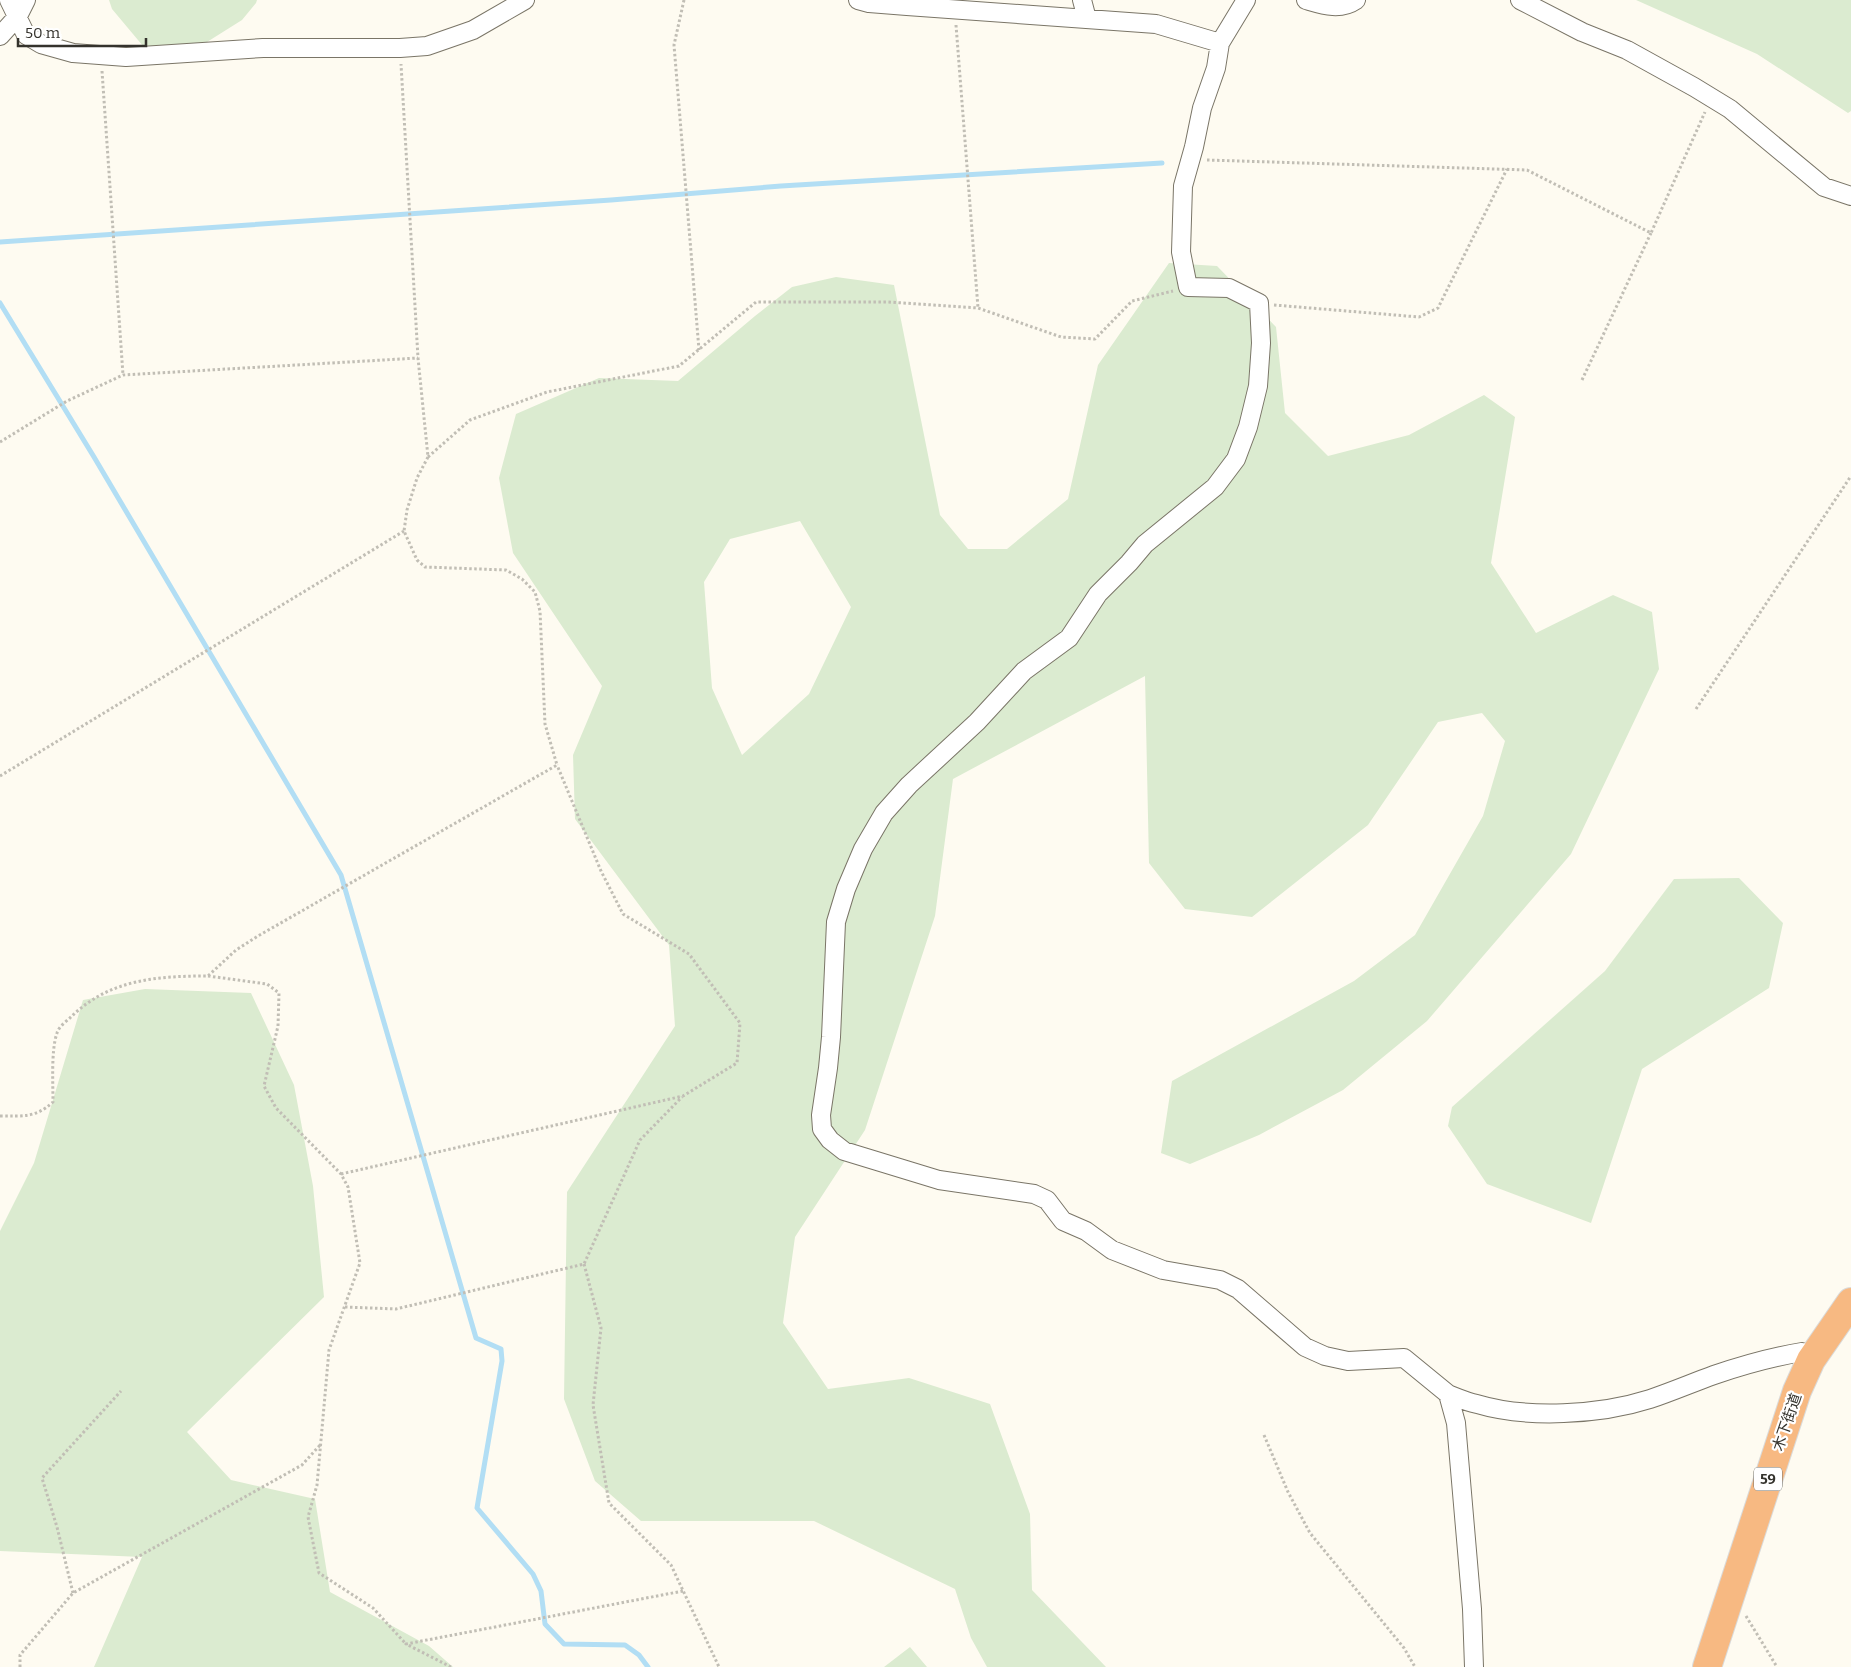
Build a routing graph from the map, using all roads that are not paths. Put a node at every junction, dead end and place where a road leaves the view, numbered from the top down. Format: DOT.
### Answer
graph roads {
  1 [pos="9,0"];
  2 [pos="26,0"];
  3 [pos="525,0"];
  4 [pos="858,0"];
  5 [pos="1082,0"];
  6 [pos="1246,0"];
  7 [pos="1306,0"];
  8 [pos="1356,0"];
  9 [pos="1520,0"];
  10 [pos="18,16"];
  11 [pos="1087,19"];
  12 [pos="0,36"];
  13 [pos="1220,43"];
  14 [pos="1851,196"];
  15 [pos="1851,1302"];
  16 [pos="1811,1360"];
  17 [pos="1448,1394"];
  18 [pos="1474,1667"];
  19 [pos="1707,1667"];
  1 -- 10 [label="street"];
  2 -- 10 [label="street"];
  3 -- 10 [label="street"];
  4 -- 11 [label="street"];
  5 -- 11 [label="street"];
  6 -- 13 [label="street"];
  7 -- 8 [label="street"];
  9 -- 14 [label="street"];
  10 -- 12 [label="street"];
  11 -- 13 [label="street"];
  13 -- 17 [label="street"];
  15 -- 16 [label="main road, 木下街道 / 59"];
  16 -- 17 [label="street"];
  16 -- 19 [label="main road, 木下街道 / 59"];
  17 -- 18 [label="street"];
}
